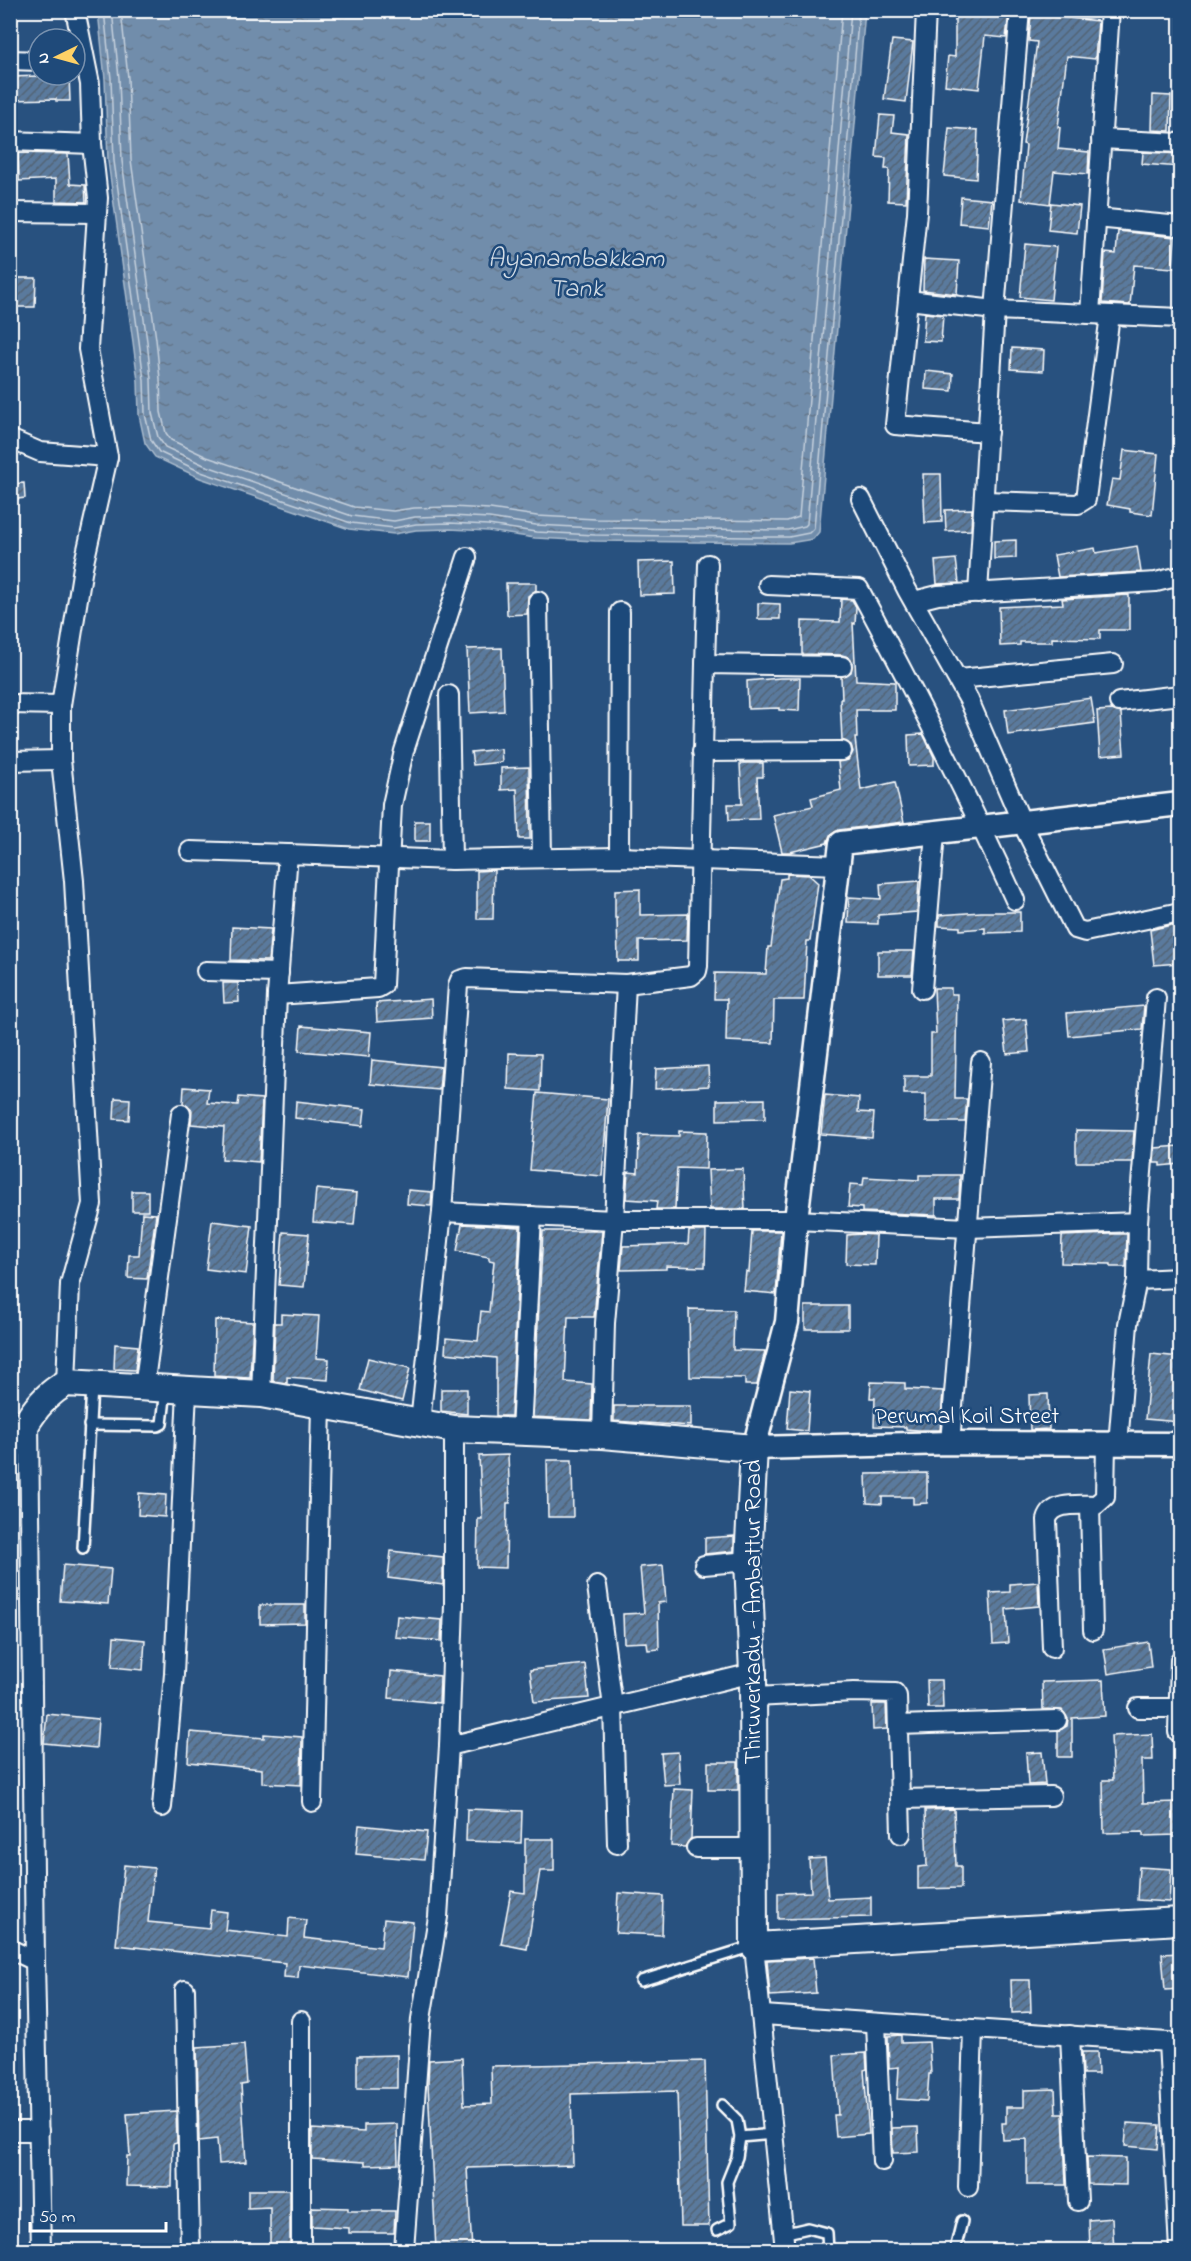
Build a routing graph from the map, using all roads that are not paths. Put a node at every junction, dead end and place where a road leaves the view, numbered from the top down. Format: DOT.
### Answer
graph roads {
  1 [pos="75,10"];
  2 [pos="926,10"];
  3 [pos="1020,10"];
  4 [pos="1110,10"];
  5 [pos="77,27"];
  6 [pos="10,60"];
  7 [pos="27,61"];
  8 [pos="87,77"];
  9 [pos="1101,139"];
  10 [pos="10,141"];
  11 [pos="1180,143"];
  12 [pos="92,144"];
  13 [pos="10,212"];
  14 [pos="97,213"];
  15 [pos="1096,218"];
  16 [pos="1180,226"];
  17 [pos="908,300"];
  18 [pos="996,310"];
  19 [pos="1090,314"];
  20 [pos="1110,315"];
  21 [pos="1180,318"];
  22 [pos="988,432"];
  23 [pos="10,439"];
  24 [pos="108,457"];
  25 [pos="861,499"];
  26 [pos="984,501"];
  27 [pos="467,557"];
  28 [pos="708,564"];
  29 [pos="1180,576"];
  30 [pos="768,585"];
  31 [pos="978,593"];
  32 [pos="538,601"];
  33 [pos="914,601"];
  34 [pos="620,612"];
  35 [pos="705,664"];
  36 [pos="1113,664"];
  37 [pos="842,666"];
  38 [pos="958,679"];
  39 [pos="1180,695"];
  40 [pos="449,696"];
  41 [pos="1119,702"];
  42 [pos="10,704"];
  43 [pos="61,705"];
  44 [pos="842,751"];
  45 [pos="702,752"];
  46 [pos="61,760"];
  47 [pos="10,761"];
  48 [pos="1180,804"];
  49 [pos="1023,823"];
  50 [pos="982,827"];
  51 [pos="935,833"];
  52 [pos="190,851"];
  53 [pos="288,854"];
  54 [pos="388,856"];
  55 [pos="619,857"];
  56 [pos="542,858"];
  57 [pos="452,860"];
  58 [pos="700,860"];
  59 [pos="839,866"];
  60 [pos="1015,900"];
  61 [pos="1180,912"];
  62 [pos="206,971"];
  63 [pos="279,973"];
  64 [pos="626,984"];
  65 [pos="922,989"];
  66 [pos="278,995"];
  67 [pos="1156,998"];
  68 [pos="981,1062"];
  69 [pos="181,1114"];
  70 [pos="442,1212"];
  71 [pos="532,1216"];
  72 [pos="614,1220"];
  73 [pos="796,1220"];
  74 [pos="1138,1222"];
  75 [pos="968,1228"];
  76 [pos="1180,1278"];
  77 [pos="1137,1280"];
  78 [pos="66,1383"];
  79 [pos="92,1384"];
  80 [pos="166,1389"];
  81 [pos="261,1394"];
  82 [pos="321,1405"];
  83 [pos="29,1419"];
  84 [pos="420,1423"];
  85 [pos="89,1425"];
  86 [pos="454,1429"];
  87 [pos="521,1432"];
  88 [pos="602,1435"];
  89 [pos="950,1443"];
  90 [pos="1112,1443"];
  91 [pos="1180,1444"];
  92 [pos="10,1447"];
  93 [pos="754,1448"];
  94 [pos="1090,1505"];
  95 [pos="83,1548"];
  96 [pos="748,1561"];
  97 [pos="704,1564"];
  98 [pos="597,1586"];
  99 [pos="1093,1629"];
  100 [pos="1052,1648"];
  101 [pos="1180,1660"];
  102 [pos="753,1685"];
  103 [pos="613,1707"];
  104 [pos="1138,1708"];
  105 [pos="1179,1708"];
  106 [pos="1058,1720"];
  107 [pos="898,1725"];
  108 [pos="1178,1732"];
  109 [pos="449,1746"];
  110 [pos="1051,1796"];
  111 [pos="900,1799"];
  112 [pos="312,1802"];
  113 [pos="162,1807"];
  114 [pos="901,1834"];
  115 [pos="617,1844"];
  116 [pos="696,1848"];
  117 [pos="755,1848"];
  118 [pos="1180,1921"];
  119 [pos="754,1946"];
  120 [pos="10,1949"];
  121 [pos="35,1961"];
  122 [pos="641,1981"];
  123 [pos="185,1990"];
  124 [pos="763,2015"];
  125 [pos="301,2021"];
  126 [pos="876,2023"];
  127 [pos="973,2029"];
  128 [pos="1070,2035"];
  129 [pos="1174,2042"];
  130 [pos="722,2105"];
  131 [pos="10,2131"];
  132 [pos="39,2131"];
  133 [pos="773,2134"];
  134 [pos="740,2137"];
  135 [pos="882,2161"];
  136 [pos="968,2187"];
  137 [pos="1078,2201"];
  138 [pos="962,2221"];
  139 [pos="717,2230"];
  140 [pos="783,2246"];
  141 [pos="41,2250"];
  142 [pos="190,2250"];
  143 [pos="301,2250"];
  144 [pos="404,2250"];
  145 [pos="828,2250"];
  146 [pos="955,2250"];
  147 [pos="1179,2250"];
  1 -- 5 [label="street"];
  2 -- 17 [label="street"];
  3 -- 18 [label="street"];
  4 -- 9 [label="street"];
  6 -- 7 [label="street"];
  8 -- 12 [label="street"];
  9 -- 11 [label="street"];
  9 -- 15 [label="street"];
  10 -- 12 [label="street"];
  12 -- 14 [label="street"];
  13 -- 14 [label="street"];
  14 -- 24 [label="street"];
  15 -- 16 [label="street"];
  15 -- 19 [label="street"];
  17 -- 18 [label="street"];
  17 -- 22 [label="street"];
  18 -- 19 [label="street"];
  18 -- 22 [label="street"];
  19 -- 20 [label="street"];
  20 -- 21 [label="street"];
  20 -- 26 [label="street"];
  22 -- 26 [label="street"];
  23 -- 24 [label="street"];
  24 -- 43 [label="street"];
  25 -- 33 [label="street"];
  26 -- 31 [label="street"];
  27 -- 54 [label="street"];
  28 -- 35 [label="street"];
  29 -- 31 [label="street"];
  30 -- 50 [label="street"];
  31 -- 33 [label="street"];
  32 -- 56 [label="street"];
  33 -- 38 [label="street"];
  34 -- 55 [label="street"];
  35 -- 37 [label="street"];
  35 -- 45 [label="street"];
  36 -- 38 [label="street"];
  38 -- 49 [label="street"];
  39 -- 41 [label="street"];
  40 -- 57 [label="street"];
  42 -- 43 [label="street"];
  43 -- 46 [label="street"];
  44 -- 45 [label="street"];
  45 -- 58 [label="street"];
  46 -- 47 [label="street"];
  46 -- 78 [label="street"];
  48 -- 49 [label="street"];
  49 -- 50 [label="street"];
  49 -- 61 [label="street"];
  50 -- 51 [label="street"];
  50 -- 60 [label="street"];
  51 -- 59 [label="street"];
  51 -- 65 [label="street"];
  52 -- 53 [label="street"];
  53 -- 54 [label="street"];
  53 -- 63 [label="street"];
  54 -- 57 [label="street"];
  54 -- 66 [label="street"];
  55 -- 56 [label="street"];
  55 -- 58 [label="street"];
  56 -- 57 [label="street"];
  58 -- 59 [label="street"];
  58 -- 64 [label="street"];
  59 -- 73 [label="street"];
  62 -- 63 [label="street"];
  63 -- 66 [label="street"];
  64 -- 70 [label="street"];
  64 -- 72 [label="street"];
  66 -- 81 [label="street"];
  67 -- 74 [label="street"];
  68 -- 75 [label="street"];
  69 -- 80 [label="street"];
  70 -- 71 [label="street"];
  70 -- 84 [label="street"];
  71 -- 72 [label="street"];
  71 -- 87 [label="street"];
  72 -- 73 [label="street"];
  72 -- 88 [label="street"];
  73 -- 75 [label="street"];
  73 -- 93 [label="street"];
  74 -- 75 [label="street"];
  74 -- 77 [label="street"];
  75 -- 89 [label="street"];
  76 -- 77 [label="street"];
  77 -- 90 [label="street"];
  78 -- 79 [label="main road, Thiruverkadu - Ambattur Road"];
  78 -- 83 [label="main road"];
  79 -- 80 [label="main road, Thiruverkadu - Ambattur Road"];
  79 -- 85 [label="lane"];
  80 -- 81 [label="main road, Thiruverkadu - Ambattur Road"];
  80 -- 85 [label="lane"];
  80 -- 113 [label="street"];
  81 -- 82 [label="main road, Thiruverkadu - Ambattur Road"];
  82 -- 84 [label="main road, Thiruverkadu - Ambattur Road"];
  82 -- 112 [label="street"];
  83 -- 92 [label="main road"];
  83 -- 121 [label="street"];
  84 -- 86 [label="main road, Thiruverkadu - Ambattur Road"];
  85 -- 95 [label="lane"];
  86 -- 87 [label="main road, Thiruverkadu - Ambattur Road"];
  86 -- 109 [label="street"];
  87 -- 88 [label="main road, Thiruverkadu - Ambattur Road"];
  88 -- 93 [label="main road, Thiruverkadu - Ambattur Road"];
  89 -- 90 [label="street, Perumal Koil Street"];
  89 -- 93 [label="street, Perumal Koil Street"];
  90 -- 91 [label="street, Perumal Koil Street"];
  90 -- 94 [label="street"];
  93 -- 96 [label="main road, Thiruverkadu - Ambattur Road"];
  94 -- 99 [label="street"];
  94 -- 100 [label="street"];
  96 -- 97 [label="street"];
  96 -- 102 [label="main road, Thiruverkadu - Ambattur Road"];
  98 -- 103 [label="street"];
  101 -- 105 [label="street"];
  102 -- 103 [label="street"];
  102 -- 107 [label="street"];
  102 -- 117 [label="main road, Thiruverkadu - Ambattur Road"];
  103 -- 109 [label="street"];
  103 -- 115 [label="street"];
  104 -- 105 [label="street"];
  105 -- 108 [label="street"];
  106 -- 107 [label="street"];
  107 -- 111 [label="street"];
  109 -- 144 [label="street"];
  110 -- 111 [label="street"];
  111 -- 114 [label="street"];
  116 -- 117 [label="street"];
  117 -- 119 [label="main road, Thiruverkadu - Ambattur Road"];
  118 -- 119 [label="main road"];
  119 -- 122 [label="lane"];
  119 -- 124 [label="street"];
  120 -- 121 [label="street"];
  121 -- 132 [label="street"];
  123 -- 142 [label="street"];
  124 -- 126 [label="street"];
  124 -- 133 [label="street"];
  125 -- 143 [label="street"];
  126 -- 127 [label="street"];
  126 -- 135 [label="street"];
  127 -- 128 [label="street"];
  127 -- 136 [label="street"];
  128 -- 129 [label="street"];
  128 -- 137 [label="street"];
  129 -- 147 [label="street"];
  130 -- 134 [label="lane"];
  131 -- 132 [label="street"];
  132 -- 141 [label="street"];
  133 -- 134 [label="lane"];
  133 -- 140 [label="street"];
  134 -- 139 [label="lane"];
  138 -- 146 [label="lane"];
  140 -- 145 [label="lane"];
}
